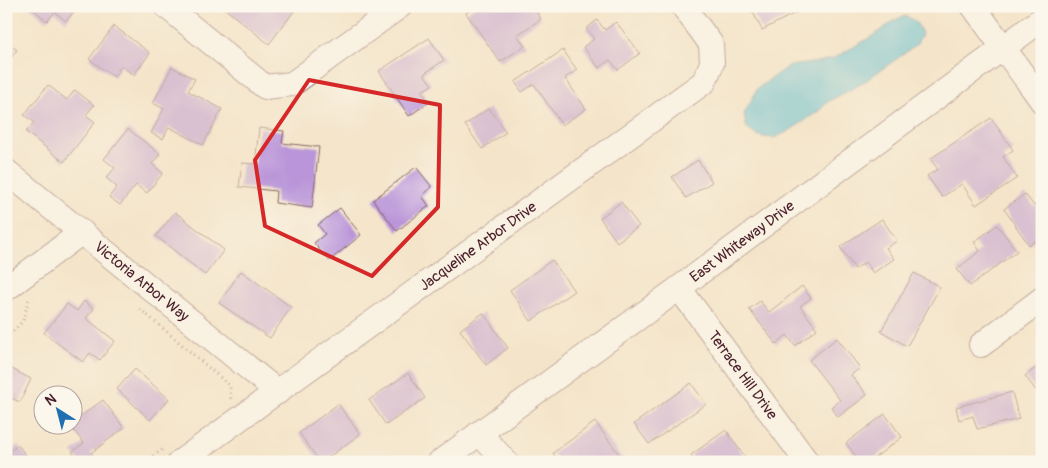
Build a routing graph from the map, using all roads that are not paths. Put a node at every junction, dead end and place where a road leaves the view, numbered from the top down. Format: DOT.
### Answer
graph roads {
  1 [pos="166,6"];
  2 [pos="400,6"];
  3 [pos="683,6"];
  4 [pos="973,6"];
  5 [pos="1042,19"];
  6 [pos="1003,47"];
  7 [pos="1042,101"];
  8 [pos="6,171"];
  9 [pos="82,232"];
  10 [pos="680,288"];
  11 [pos="6,289"];
  12 [pos="1042,299"];
  13 [pos="980,345"];
  14 [pos="278,392"];
  15 [pos="479,433"];
  16 [pos="175,453"];
  17 [pos="440,462"];
  18 [pos="506,462"];
  19 [pos="807,462"];
  1 -- 2 [label="street"];
  3 -- 14 [label="street, Jacqueline Arbor Drive"];
  4 -- 6 [label="street"];
  5 -- 6 [label="street, East Whiteway Drive"];
  6 -- 7 [label="street"];
  6 -- 10 [label="street, East Whiteway Drive"];
  8 -- 9 [label="street, Victoria Arbor Way"];
  9 -- 11 [label="street"];
  9 -- 14 [label="street, Victoria Arbor Way"];
  10 -- 15 [label="street, East Whiteway Drive"];
  10 -- 19 [label="street, Terrace Hill Drive"];
  12 -- 13 [label="street"];
  14 -- 16 [label="street, Jacqueline Arbor Drive"];
  15 -- 17 [label="street, East Whiteway Drive"];
  15 -- 18 [label="street"];
}
